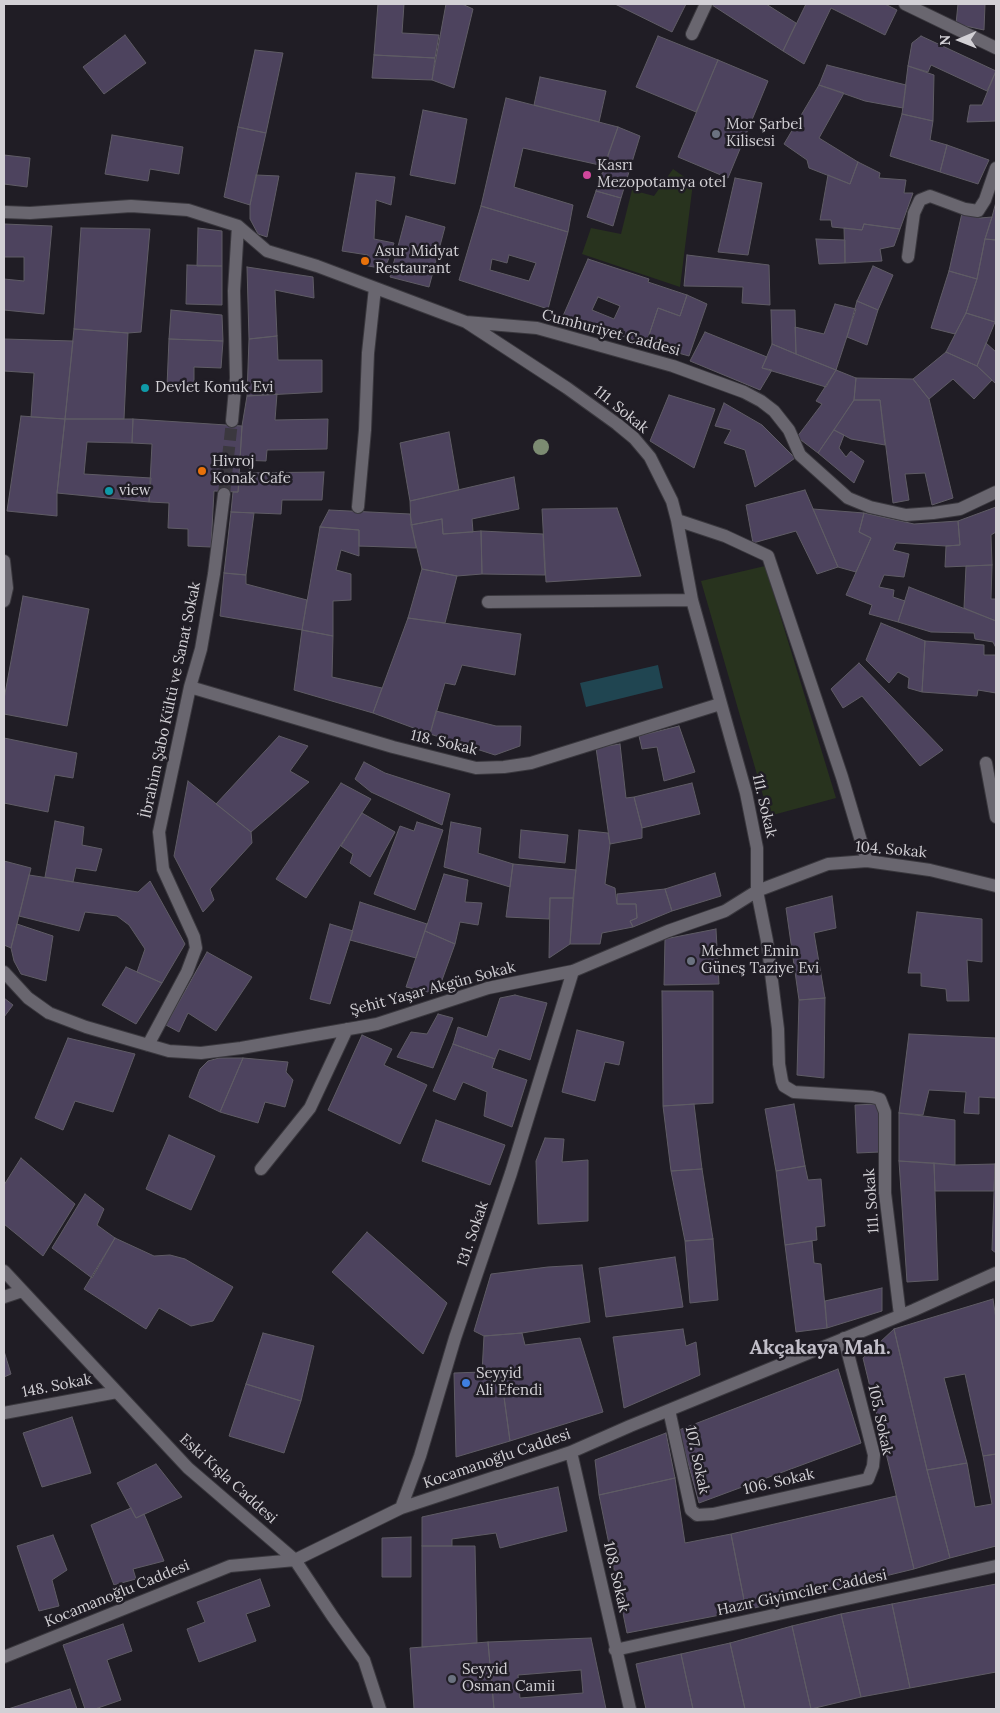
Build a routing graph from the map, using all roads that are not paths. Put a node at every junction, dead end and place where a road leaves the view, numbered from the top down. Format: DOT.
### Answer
graph roads {
  1 [pos="706,4"];
  2 [pos="905,4"];
  3 [pos="692,34"];
  4 [pos="996,48"];
  5 [pos="996,168"];
  6 [pos="4,212"];
  7 [pos="238,226"];
  8 [pos="908,257"];
  9 [pos="375,288"];
  10 [pos="466,322"];
  11 [pos="232,421"];
  12 [pos="996,492"];
  13 [pos="224,494"];
  14 [pos="358,507"];
  15 [pos="677,520"];
  16 [pos="4,561"];
  17 [pos="692,600"];
  18 [pos="4,601"];
  19 [pos="488,602"];
  20 [pos="190,687"];
  21 [pos="720,704"];
  22 [pos="986,763"];
  23 [pos="996,817"];
  24 [pos="868,861"];
  25 [pos="996,886"];
  26 [pos="757,891"];
  27 [pos="573,970"];
  28 [pos="4,972"];
  29 [pos="346,1030"];
  30 [pos="148,1045"];
  31 [pos="261,1169"];
  32 [pos="4,1271"];
  33 [pos="996,1273"];
  34 [pos="22,1291"];
  35 [pos="4,1297"];
  36 [pos="900,1315"];
  37 [pos="844,1338"];
  38 [pos="117,1392"];
  39 [pos="669,1410"];
  40 [pos="4,1413"];
  41 [pos="571,1452"];
  42 [pos="868,1479"];
  43 [pos="401,1508"];
  44 [pos="697,1514"];
  45 [pos="295,1560"];
  46 [pos="996,1566"];
  47 [pos="615,1650"];
  48 [pos="4,1657"];
  49 [pos="380,1709"];
  50 [pos="630,1709"];
  1 -- 3 [label="street"];
  2 -- 4 [label="street"];
  5 -- 8 [label="street"];
  6 -- 7 [label="street, Cumhuriyet Caddesi"];
  7 -- 9 [label="street, Cumhuriyet Caddesi"];
  7 -- 11 [label="street"];
  9 -- 10 [label="street, Cumhuriyet Caddesi"];
  9 -- 14 [label="street"];
  10 -- 12 [label="street, Cumhuriyet Caddesi"];
  10 -- 15 [label="street, 111. Sokak"];
  13 -- 20 [label="street, İbrahim Şabo Kültü ve Sanat Sokak"];
  15 -- 17 [label="street, 111. Sokak"];
  15 -- 24 [label="street"];
  16 -- 18 [label="street"];
  17 -- 19 [label="street"];
  17 -- 21 [label="street, 111. Sokak"];
  20 -- 21 [label="street, 118. Sokak"];
  20 -- 30 [label="street, İbrahim Şabo Kültü ve Sanat Sokak"];
  21 -- 26 [label="street, 111. Sokak"];
  22 -- 23 [label="street"];
  24 -- 25 [label="street, 104. Sokak"];
  24 -- 26 [label="street, 104. Sokak"];
  26 -- 27 [label="street, Şehit Yaşar Akgün Sokak"];
  26 -- 36 [label="street, 111. Sokak"];
  27 -- 29 [label="street, Şehit Yaşar Akgün Sokak"];
  27 -- 43 [label="street, 131. Sokak"];
  28 -- 30 [label="street, Şehit Yaşar Akgün Sokak"];
  29 -- 30 [label="street, Şehit Yaşar Akgün Sokak"];
  29 -- 31 [label="street"];
  32 -- 34 [label="street, Eski Kışla Caddesi"];
  33 -- 36 [label="street, Kocamanoğlu Caddesi"];
  34 -- 35 [label="street"];
  34 -- 38 [label="street, Eski Kışla Caddesi"];
  36 -- 37 [label="street, Kocamanoğlu Caddesi"];
  37 -- 39 [label="street, Kocamanoğlu Caddesi"];
  37 -- 42 [label="street, 105. Sokak"];
  38 -- 40 [label="street, 148. Sokak"];
  38 -- 45 [label="street, Eski Kışla Caddesi"];
  39 -- 41 [label="street, Kocamanoğlu Caddesi"];
  39 -- 44 [label="street, 107. Sokak"];
  41 -- 43 [label="street, Kocamanoğlu Caddesi"];
  41 -- 47 [label="street, 108. Sokak"];
  42 -- 44 [label="street, 106. Sokak"];
  43 -- 45 [label="street, Kocamanoğlu Caddesi"];
  45 -- 48 [label="street, Kocamanoğlu Caddesi"];
  45 -- 49 [label="street, Eski Kışla Caddesi"];
  46 -- 47 [label="street, Hazır Giyimciler Caddesi"];
  47 -- 50 [label="street, 108. Sokak"];
}
